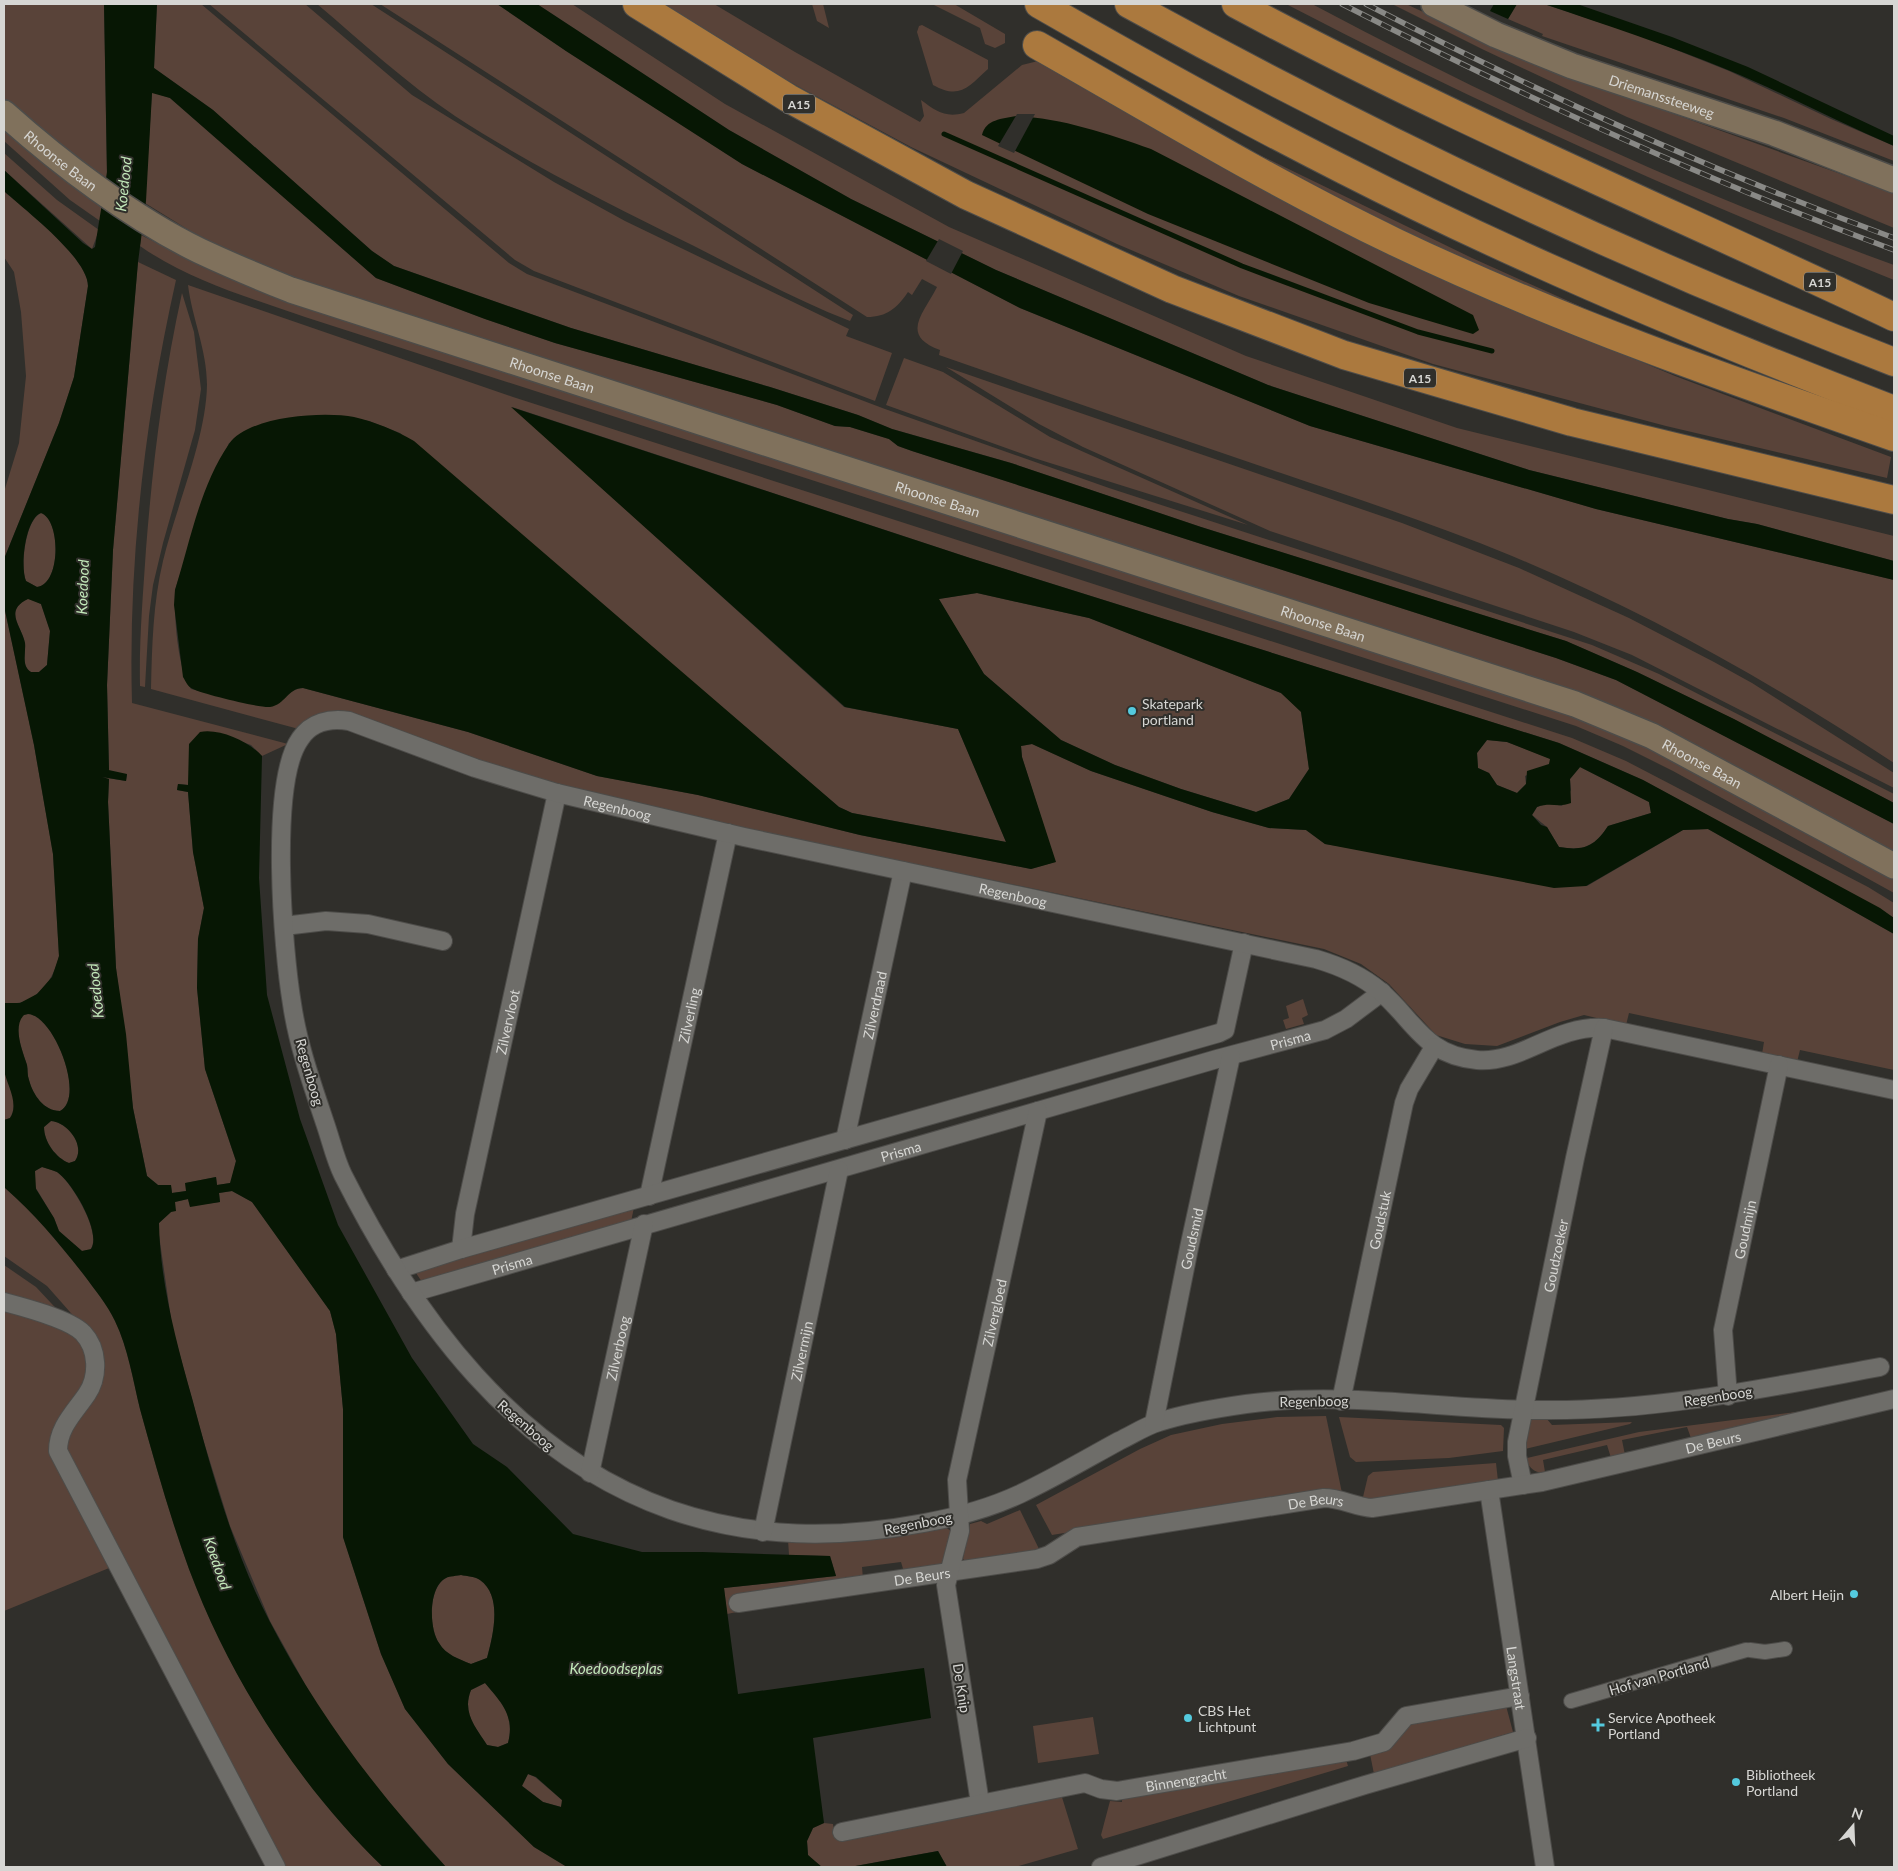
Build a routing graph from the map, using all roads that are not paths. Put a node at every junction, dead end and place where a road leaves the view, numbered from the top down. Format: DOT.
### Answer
graph roads {
  1 [pos="637,4"];
  2 [pos="1039,4"];
  3 [pos="1129,4"];
  4 [pos="1236,4"];
  5 [pos="1434,4"];
  6 [pos="1037,45"];
  7 [pos="4,113"];
  8 [pos="1894,180"];
  9 [pos="1745,247"];
  10 [pos="1894,300"];
  11 [pos="1894,317"];
  12 [pos="1894,362"];
  13 [pos="1894,410"];
  14 [pos="1894,437"];
  15 [pos="1894,500"];
  16 [pos="557,794"];
  17 [pos="728,833"];
  18 [pos="1892,866"];
  19 [pos="903,871"];
  20 [pos="284,926"];
  21 [pos="443,941"];
  22 [pos="1244,943"];
  23 [pos="1382,992"];
  24 [pos="1604,1028"];
  25 [pos="1434,1047"];
  26 [pos="1231,1056"];
  27 [pos="1779,1065"];
  28 [pos="1894,1090"];
  29 [pos="1038,1112"];
  30 [pos="845,1140"];
  31 [pos="839,1170"];
  32 [pos="649,1196"];
  33 [pos="644,1224"];
  34 [pos="461,1249"];
  35 [pos="396,1270"];
  36 [pos="411,1292"];
  37 [pos="4,1302"];
  38 [pos="1880,1367"];
  39 [pos="1728,1396"];
  40 [pos="1894,1399"];
  41 [pos="1341,1401"];
  42 [pos="1524,1410"];
  43 [pos="1154,1423"];
  44 [pos="590,1473"];
  45 [pos="1523,1485"];
  46 [pos="1489,1490"];
  47 [pos="959,1515"];
  48 [pos="763,1532"];
  49 [pos="950,1573"];
  50 [pos="738,1603"];
  51 [pos="1785,1650"];
  52 [pos="1520,1696"];
  53 [pos="1571,1702"];
  54 [pos="1527,1738"];
  55 [pos="980,1804"];
  56 [pos="842,1832"];
  57 [pos="276,1867"];
  58 [pos="1101,1867"];
  59 [pos="1545,1867"];
  1 -- 15 [label="highway, A15"];
  2 -- 13 [label="highway"];
  3 -- 12 [label="highway"];
  4 -- 9 [label="highway, A15"];
  5 -- 8 [label="main road, Driemanssteeweg"];
  6 -- 14 [label="highway"];
  7 -- 18 [label="main road, Rhoonse Baan"];
  9 -- 10 [label="highway, A15"];
  9 -- 11 [label="highway, A15"];
  16 -- 17 [label="street, Regenboog"];
  16 -- 20 [label="street, Regenboog"];
  16 -- 34 [label="street, Zilvervloot"];
  17 -- 19 [label="street, Regenboog"];
  17 -- 32 [label="street, Zilverling"];
  19 -- 22 [label="street, Regenboog"];
  19 -- 30 [label="street, Zilverdraad"];
  20 -- 21 [label="street"];
  20 -- 35 [label="street, Regenboog"];
  22 -- 23 [label="street, Regenboog"];
  22 -- 30 [label="street, Prisma"];
  23 -- 25 [label="street, Regenboog"];
  23 -- 26 [label="street, Prisma"];
  24 -- 25 [label="street, Regenboog"];
  24 -- 27 [label="street, Regenboog"];
  24 -- 42 [label="street, Goudzoeker"];
  25 -- 41 [label="street, Goudstuk"];
  26 -- 29 [label="street, Prisma"];
  26 -- 43 [label="street, Goudsmid"];
  27 -- 28 [label="street, Regenboog"];
  27 -- 39 [label="street, Goudmijn"];
  29 -- 31 [label="street, Prisma"];
  29 -- 47 [label="street, Zilvergloed"];
  30 -- 32 [label="street, Prisma"];
  31 -- 33 [label="street, Prisma"];
  31 -- 48 [label="street, Zilvermijn"];
  32 -- 34 [label="street, Prisma"];
  33 -- 36 [label="street, Prisma"];
  33 -- 44 [label="street, Zilverboog"];
  34 -- 35 [label="street, Prisma"];
  35 -- 36 [label="street, Regenboog"];
  36 -- 44 [label="street, Regenboog"];
  37 -- 57 [label="street"];
  38 -- 39 [label="street, Regenboog"];
  39 -- 42 [label="street, Regenboog"];
  40 -- 45 [label="street, De Beurs"];
  41 -- 42 [label="street, Regenboog"];
  41 -- 43 [label="street, Regenboog"];
  42 -- 45 [label="street, Goudzoeker"];
  43 -- 47 [label="street, Regenboog"];
  44 -- 48 [label="street, Regenboog"];
  45 -- 46 [label="street, De Beurs"];
  46 -- 49 [label="street, De Beurs"];
  46 -- 52 [label="street, Langstraat"];
  47 -- 48 [label="street, Regenboog"];
  47 -- 49 [label="street, Zilvergloed"];
  49 -- 50 [label="street, De Beurs"];
  49 -- 55 [label="street, De Knip"];
  51 -- 53 [label="street, Hof van Portland"];
  52 -- 54 [label="street, Langstraat"];
  52 -- 55 [label="street, Binnengracht"];
  54 -- 58 [label="street"];
  54 -- 59 [label="street, Langstraat"];
  55 -- 56 [label="street, Binnengracht"];
}
